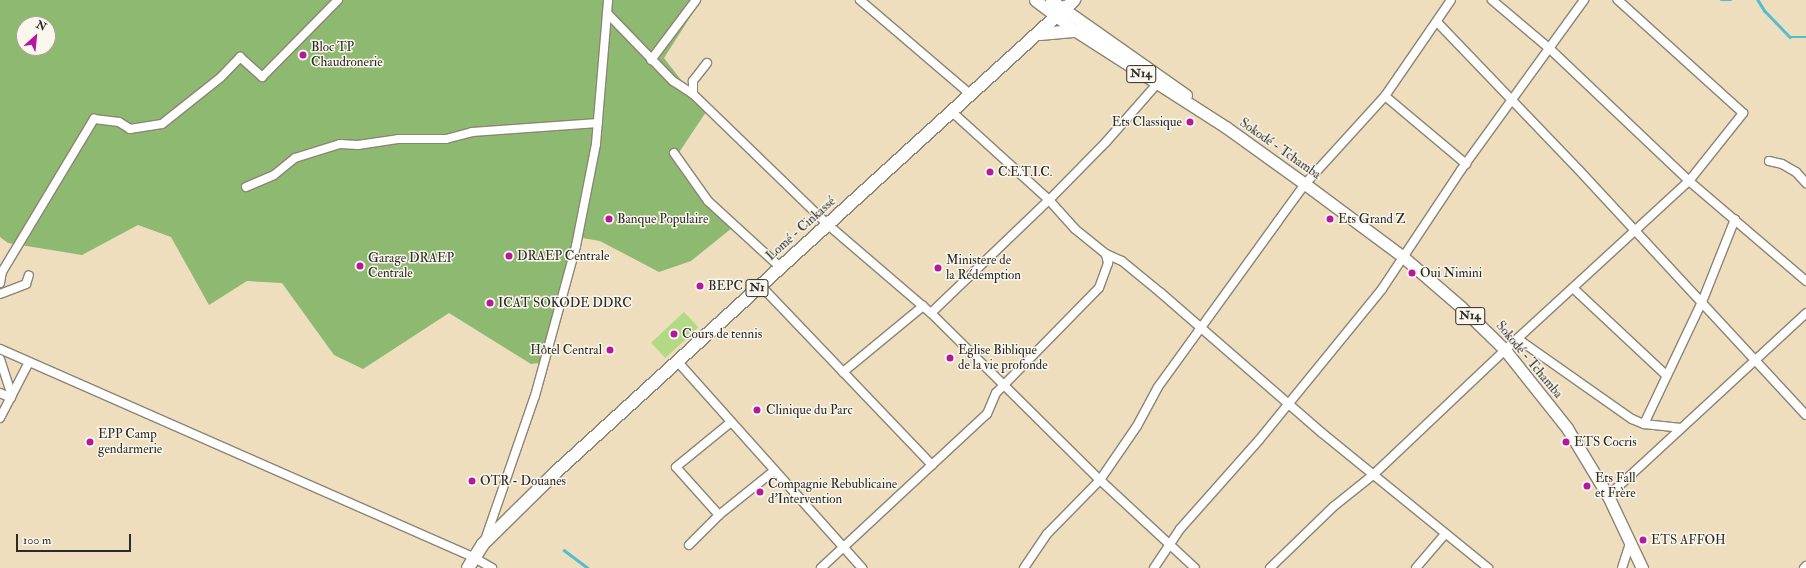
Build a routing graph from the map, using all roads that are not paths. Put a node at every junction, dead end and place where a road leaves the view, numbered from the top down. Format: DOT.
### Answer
graph roads {
  1 [pos="338,0"];
  2 [pos="608,0"];
  3 [pos="696,0"];
  4 [pos="860,0"];
  5 [pos="1035,0"];
  6 [pos="1051,0"];
  7 [pos="1074,0"];
  8 [pos="1451,0"];
  9 [pos="1492,0"];
  10 [pos="1584,0"];
  11 [pos="1618,0"];
  12 [pos="607,13"];
  13 [pos="1061,13"];
  14 [pos="1436,22"];
  15 [pos="1076,31"];
  16 [pos="1040,34"];
  17 [pos="1550,49"];
  18 [pos="651,60"];
  19 [pos="707,63"];
  20 [pos="1157,84"];
  21 [pos="693,94"];
  22 [pos="970,94"];
  23 [pos="1385,96"];
  24 [pos="1512,102"];
  25 [pos="951,111"];
  26 [pos="598,123"];
  27 [pos="1227,128"];
  28 [pos="674,152"];
  29 [pos="1769,161"];
  30 [pos="1466,164"];
  31 [pos="1690,181"];
  32 [pos="1806,183"];
  33 [pos="1305,184"];
  34 [pos="246,187"];
  35 [pos="1049,200"];
  36 [pos="1735,219"];
  37 [pos="827,224"];
  38 [pos="1635,232"];
  39 [pos="1106,254"];
  40 [pos="1402,256"];
  41 [pos="780,267"];
  42 [pos="1,271"];
  43 [pos="29,275"];
  44 [pos="1806,281"];
  45 [pos="0,283"];
  46 [pos="760,285"];
  47 [pos="1574,288"];
  48 [pos="0,294"];
  49 [pos="1702,302"];
  50 [pos="923,306"];
  51 [pos="931,313"];
  52 [pos="1806,313"];
  53 [pos="1200,328"];
  54 [pos="1518,339"];
  55 [pos="0,349"];
  56 [pos="1505,350"];
  57 [pos="0,359"];
  58 [pos="1755,359"];
  59 [pos="677,361"];
  60 [pos="29,362"];
  61 [pos="843,372"];
  62 [pos="1667,376"];
  63 [pos="1004,385"];
  64 [pos="0,393"];
  65 [pos="12,396"];
  66 [pos="1288,404"];
  67 [pos="1806,415"];
  68 [pos="0,418"];
  69 [pos="731,422"];
  70 [pos="1644,424"];
  71 [pos="1681,428"];
  72 [pos="932,465"];
  73 [pos="774,471"];
  74 [pos="1373,476"];
  75 [pos="1100,480"];
  76 [pos="1608,496"];
  77 [pos="719,515"];
  78 [pos="1445,534"];
  79 [pos="1630,543"];
  80 [pos="483,544"];
  81 [pos="689,545"];
  82 [pos="1171,546"];
  83 [pos="842,548"];
  84 [pos="471,562"];
  85 [pos="492,568"];
  86 [pos="822,568"];
  87 [pos="862,568"];
  88 [pos="1024,568"];
  89 [pos="1154,568"];
  90 [pos="1195,568"];
  91 [pos="1270,568"];
  92 [pos="1416,568"];
  93 [pos="1488,568"];
  94 [pos="1622,568"];
  95 [pos="1642,568"];
  1 -- 42 [label="street"];
  2 -- 12 [label="street"];
  3 -- 18 [label="street"];
  4 -- 22 [label="street"];
  5 -- 13 [label="main road"];
  6 -- 13 [label="main road"];
  7 -- 13 [label="highway, Lomé - Cinkassé / N1"];
  8 -- 14 [label="street"];
  9 -- 17 [label="street"];
  10 -- 17 [label="street"];
  11 -- 31 [label="street"];
  12 -- 18 [label="street"];
  12 -- 26 [label="street"];
  13 -- 15 [label="main road, Sokodé - Tchamba / N14"];
  13 -- 16 [label="highway, Lomé - Cinkassé / N1"];
  13 -- 27 [label="main road, Sokodé - Tchamba / N14"];
  14 -- 23 [label="street"];
  14 -- 24 [label="street"];
  15 -- 16 [label="highway"];
  15 -- 20 [label="main road, Sokodé - Tchamba / N14"];
  16 -- 22 [label="highway, Lomé - Cinkassé / N1"];
  17 -- 24 [label="street"];
  17 -- 31 [label="street"];
  18 -- 21 [label="street"];
  19 -- 21 [label="street"];
  20 -- 27 [label="main road, Sokodé - Tchamba / N14"];
  20 -- 35 [label="street"];
  21 -- 37 [label="street"];
  22 -- 25 [label="highway, Lomé - Cinkassé / N1"];
  23 -- 30 [label="street"];
  23 -- 33 [label="street"];
  24 -- 30 [label="street"];
  24 -- 38 [label="street"];
  25 -- 35 [label="street"];
  25 -- 37 [label="highway, Lomé - Cinkassé / N1"];
  26 -- 34 [label="street"];
  26 -- 80 [label="street"];
  27 -- 33 [label="main road, Sokodé - Tchamba / N14"];
  28 -- 41 [label="street"];
  29 -- 32 [label="street"];
  30 -- 40 [label="street"];
  31 -- 36 [label="street"];
  31 -- 38 [label="street"];
  33 -- 40 [label="main road, Sokodé - Tchamba / N14"];
  33 -- 53 [label="street"];
  35 -- 39 [label="street"];
  35 -- 51 [label="street"];
  36 -- 44 [label="street"];
  36 -- 49 [label="street"];
  37 -- 41 [label="highway, Lomé - Cinkassé / N1"];
  37 -- 50 [label="street"];
  38 -- 47 [label="street"];
  38 -- 49 [label="street"];
  39 -- 53 [label="street"];
  39 -- 63 [label="street"];
  40 -- 56 [label="main road, Sokodé - Tchamba / N14"];
  40 -- 66 [label="street"];
  41 -- 46 [label="highway, Lomé - Cinkassé / N1"];
  42 -- 45 [label="street"];
  43 -- 48 [label="street"];
  46 -- 59 [label="highway, Lomé - Cinkassé / N1"];
  46 -- 61 [label="street"];
  47 -- 54 [label="street"];
  47 -- 62 [label="street"];
  49 -- 58 [label="street"];
  49 -- 62 [label="street"];
  50 -- 51 [label="street"];
  50 -- 61 [label="street"];
  51 -- 63 [label="street"];
  52 -- 58 [label="street"];
  53 -- 66 [label="street"];
  53 -- 75 [label="street"];
  54 -- 56 [label="street"];
  54 -- 70 [label="street"];
  55 -- 60 [label="street"];
  56 -- 74 [label="street"];
  56 -- 76 [label="main road, Sokodé - Tchamba / N14"];
  57 -- 65 [label="street"];
  58 -- 67 [label="street"];
  58 -- 71 [label="street"];
  59 -- 69 [label="street"];
  59 -- 80 [label="highway, Lomé - Cinkassé / N1"];
  60 -- 65 [label="street"];
  60 -- 84 [label="street"];
  61 -- 72 [label="street"];
  62 -- 70 [label="street"];
  63 -- 72 [label="street"];
  63 -- 75 [label="street"];
  64 -- 65 [label="street"];
  65 -- 68 [label="street"];
  66 -- 74 [label="street"];
  66 -- 82 [label="street"];
  69 -- 73 [label="street"];
  69 -- 77 [label="street"];
  70 -- 71 [label="street"];
  71 -- 76 [label="street"];
  72 -- 83 [label="street"];
  73 -- 77 [label="street"];
  73 -- 83 [label="street"];
  74 -- 78 [label="street"];
  74 -- 91 [label="street"];
  75 -- 82 [label="street"];
  75 -- 88 [label="street"];
  76 -- 79 [label="main road, Sokodé - Tchamba / N14"];
  77 -- 81 [label="street"];
  78 -- 92 [label="street"];
  78 -- 93 [label="street"];
  79 -- 94 [label="street"];
  79 -- 95 [label="main road, Sokodé - Tchamba / N14"];
  80 -- 84 [label="highway, Lomé - Cinkassé / N1"];
  82 -- 89 [label="street"];
  82 -- 90 [label="street"];
  83 -- 86 [label="street"];
  83 -- 87 [label="street"];
  84 -- 85 [label="street"];
}
